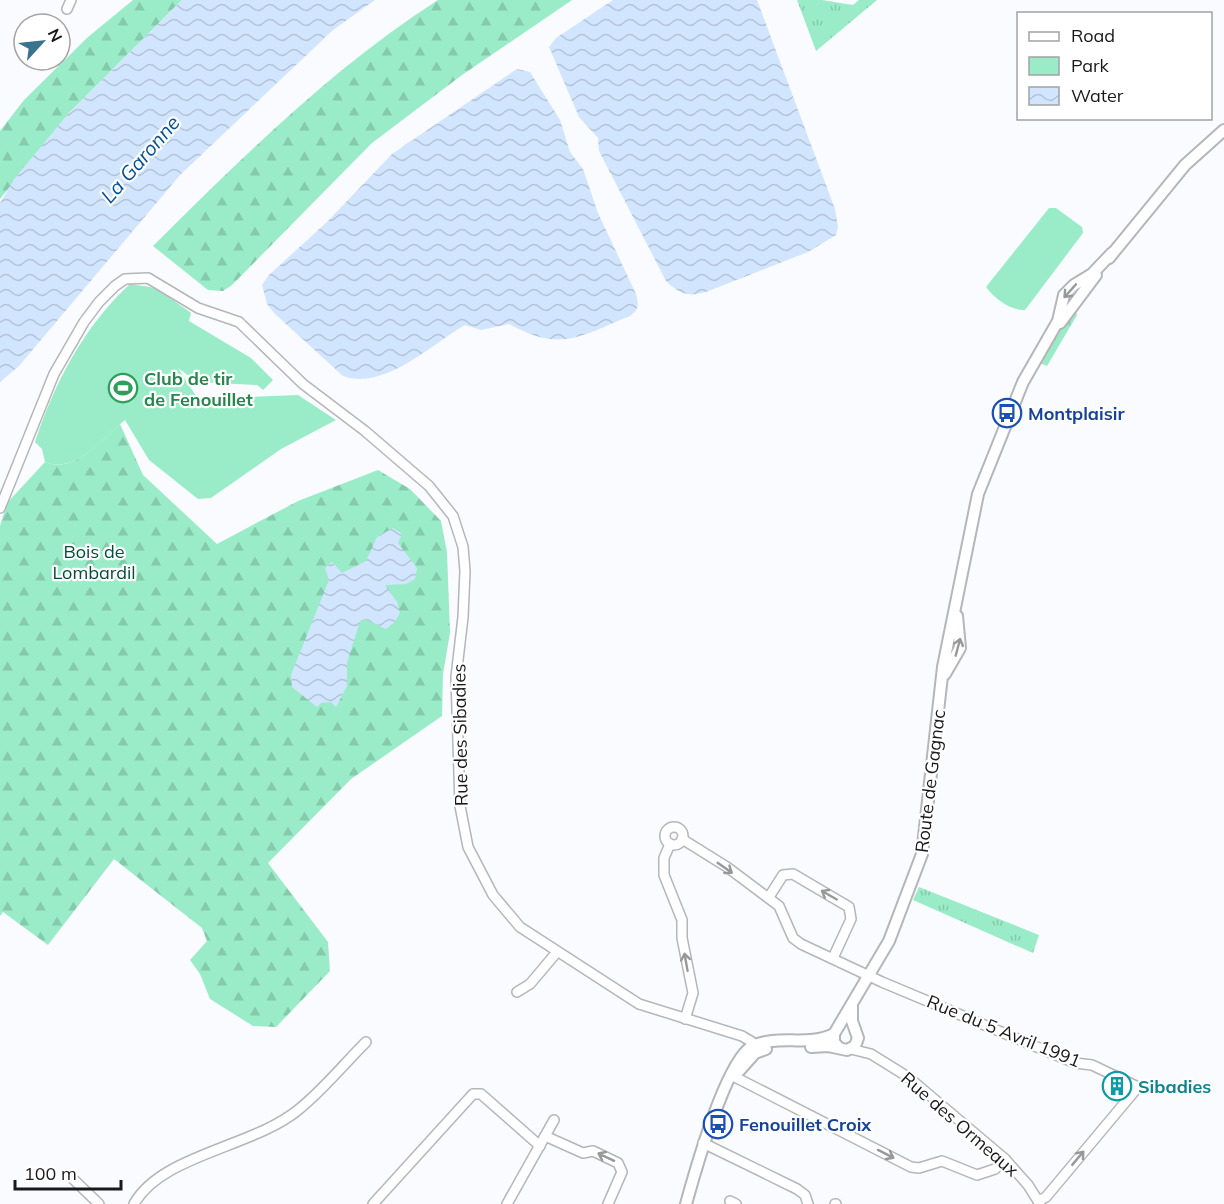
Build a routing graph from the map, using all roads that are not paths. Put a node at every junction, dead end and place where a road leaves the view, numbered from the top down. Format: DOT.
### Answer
graph roads {
  1 [pos="1224,130"];
  2 [pos="0,508"];
  3 [pos="682,839"];
  4 [pos="670,844"];
  5 [pos="769,897"];
  6 [pos="556,952"];
  7 [pos="833,958"];
  8 [pos="870,977"];
  9 [pos="517,992"];
  10 [pos="852,1007"];
  11 [pos="685,1019"];
  12 [pos="837,1030"];
  13 [pos="856,1032"];
  14 [pos="366,1042"];
  15 [pos="839,1048"];
  16 [pos="752,1049"];
  17 [pos="851,1049"];
  18 [pos="871,1054"];
  19 [pos="736,1078"];
  20 [pos="554,1120"];
  21 [pos="545,1136"];
  22 [pos="703,1143"];
  23 [pos="540,1146"];
  24 [pos="1005,1159"];
  25 [pos="71,1177"];
  26 [pos="1039,1203"];
  27 [pos="99,1204"];
  28 [pos="134,1204"];
  29 [pos="373,1204"];
  30 [pos="507,1204"];
  31 [pos="608,1204"];
  32 [pos="686,1204"];
  33 [pos="808,1204"];
  1 -- 8 [label="main road, Route de Gagnac"];
  2 -- 6 [label="street, Rue des Sibadies"];
  3 -- 4 [label="street"];
  3 -- 4 [label="street"];
  3 -- 5 [label="street, Rue du 5 Avril 1991, one-way"];
  11 -- 4 [label="street, one-way"];
  5 -- 7 [label="street, Rue du 5 Avril 1991"];
  7 -- 5 [label="street, one-way"];
  6 -- 9 [label="street"];
  6 -- 11 [label="street, Rue des Sibadies"];
  7 -- 8 [label="street, Rue du 5 Avril 1991"];
  8 -- 10 [label="main road, Route de Gagnac"];
  26 -- 8 [label="street, Rue du 5 Avril 1991, one-way"];
  10 -- 12 [label="main road, Route de Gagnac"];
  10 -- 13 [label="main road"];
  11 -- 16 [label="street, Rue des Sibadies"];
  12 -- 13 [label="main road"];
  12 -- 15 [label="main road"];
  12 -- 16 [label="main road"];
  13 -- 17 [label="main road"];
  13 -- 18 [label="street, Rue des Ormeaux"];
  14 -- 28 [label="street"];
  15 -- 16 [label="main road"];
  15 -- 17 [label="main road"];
  16 -- 19 [label="main road"];
  17 -- 18 [label="street, Rue des Ormeaux"];
  18 -- 24 [label="street, Rue des Ormeaux"];
  19 -- 22 [label="main road"];
  19 -- 24 [label="street, one-way"];
  20 -- 21 [label="street"];
  21 -- 23 [label="street"];
  31 -- 21 [label="street, one-way"];
  22 -- 32 [label="main road"];
  22 -- 33 [label="street"];
  23 -- 29 [label="street"];
  23 -- 30 [label="street"];
  24 -- 26 [label="street, Rue des Ormeaux"];
  25 -- 27 [label="street"];
}
